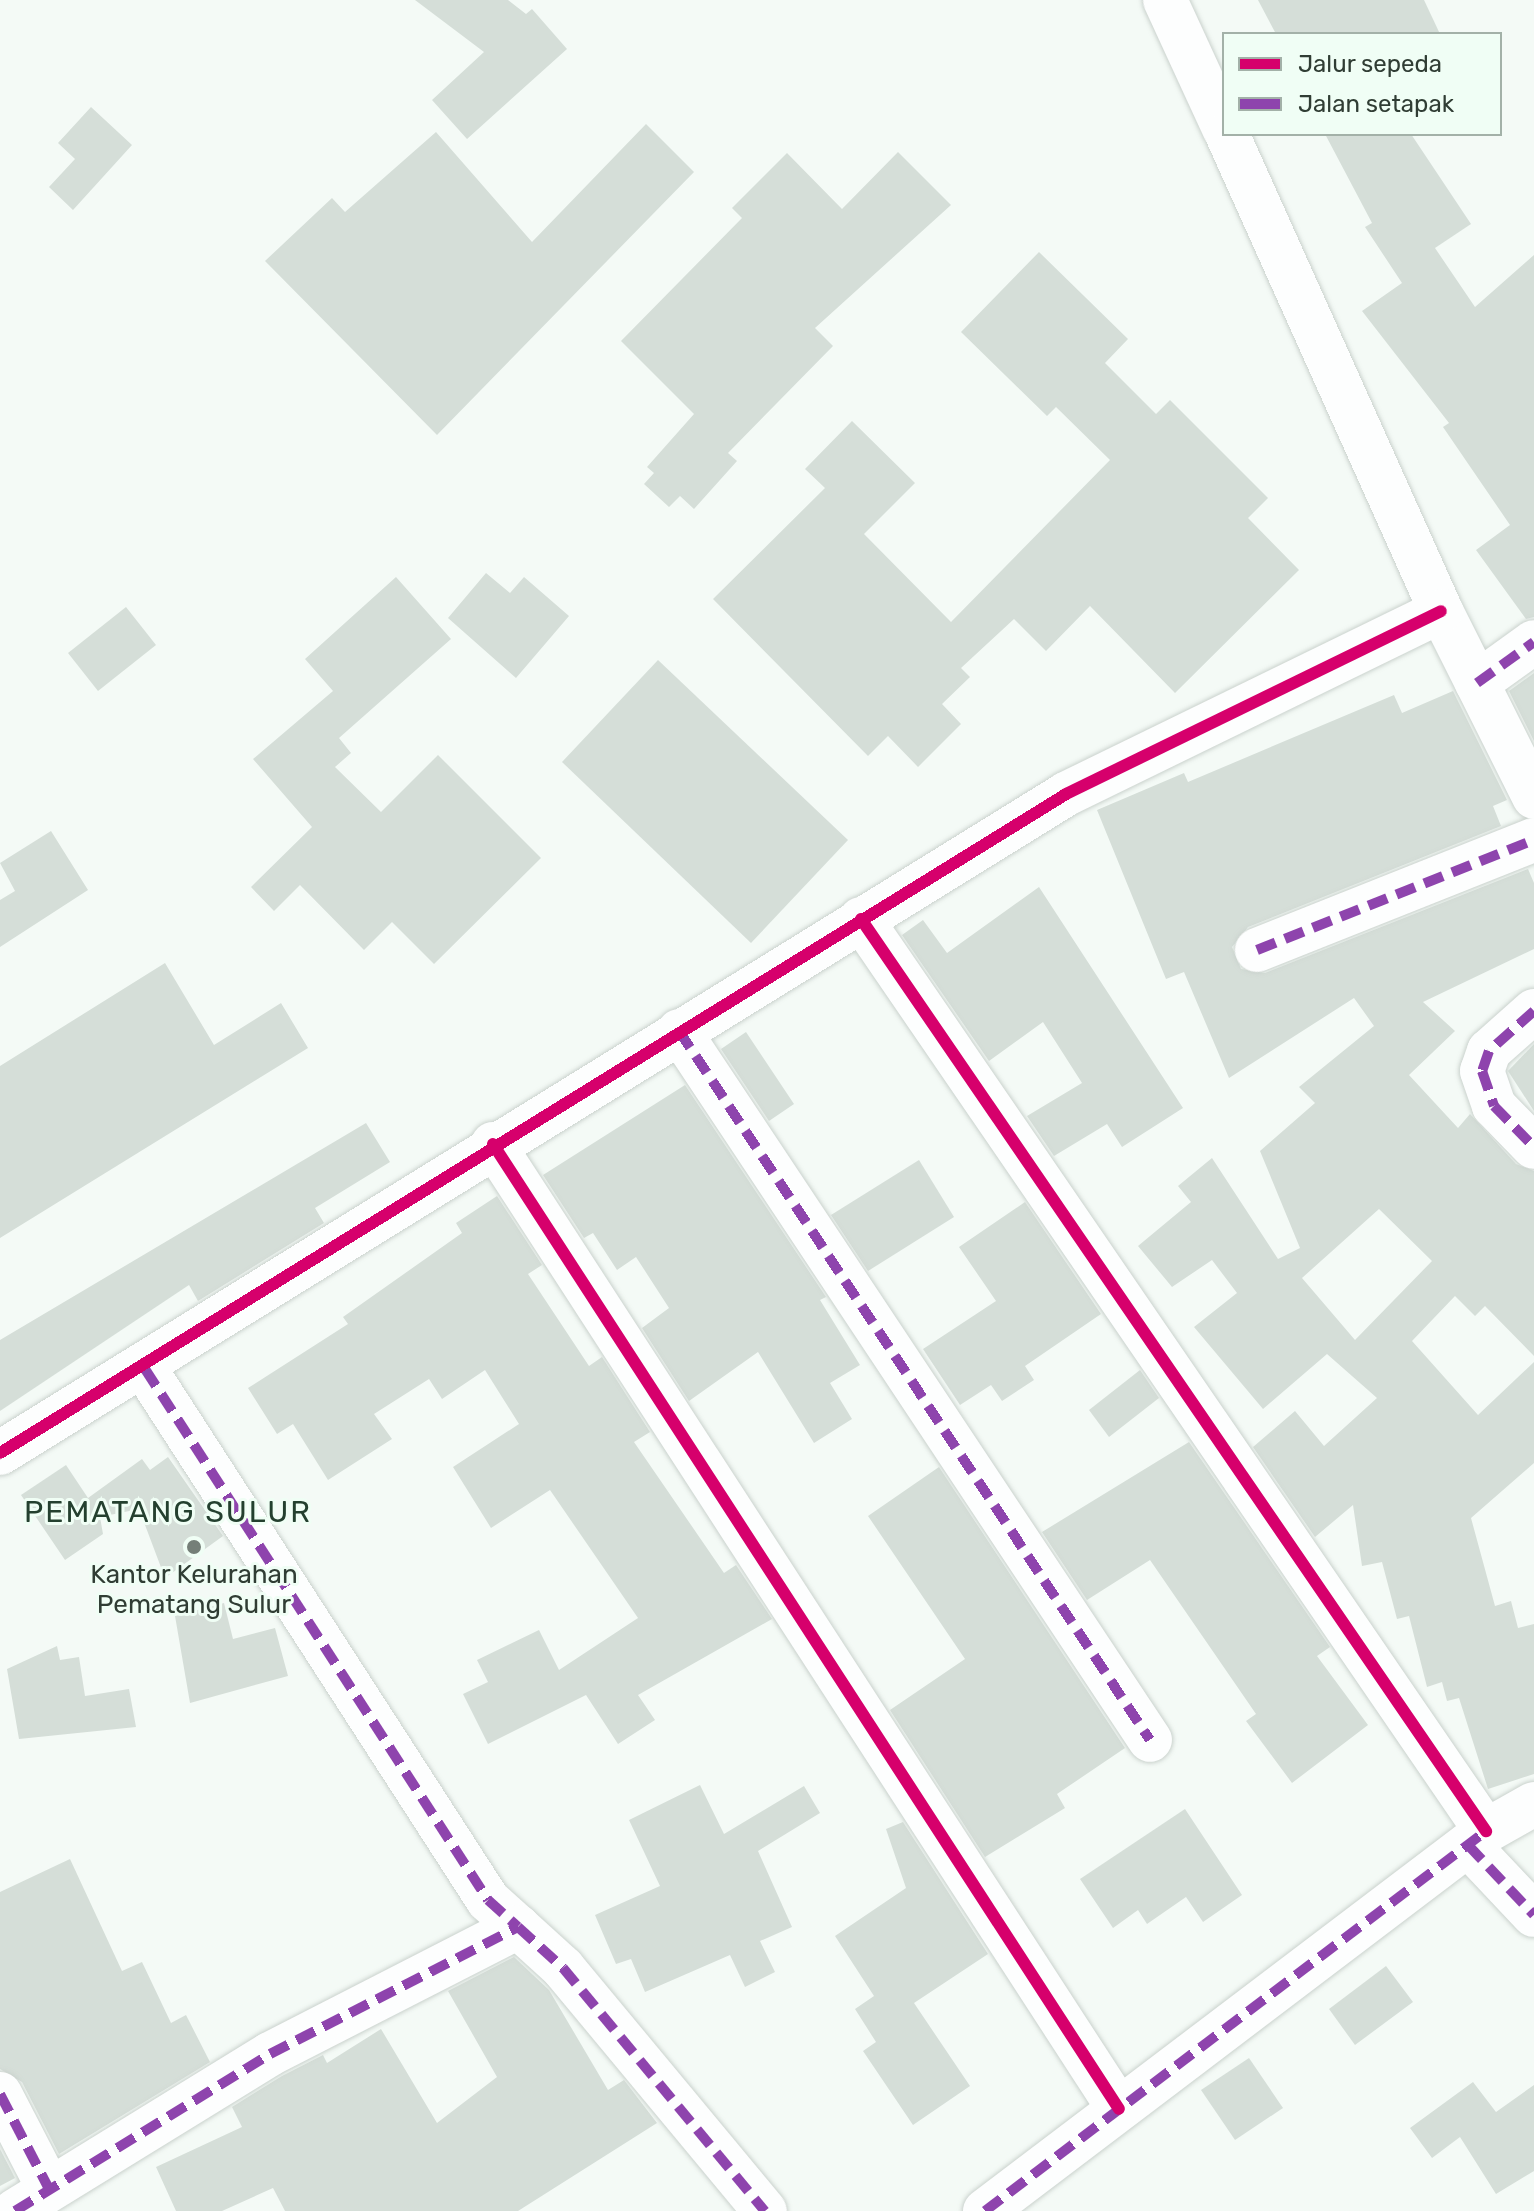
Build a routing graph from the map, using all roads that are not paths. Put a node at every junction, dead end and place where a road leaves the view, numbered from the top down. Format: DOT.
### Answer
graph roads {
  1 [pos="1165,0"];
  2 [pos="1222,124"];
  3 [pos="1228,136"];
  4 [pos="1441,611"];
  5 [pos="1534,642"];
  6 [pos="1477,683"];
  7 [pos="1534,797"];
  8 [pos="1534,840"];
  9 [pos="861,919"];
  10 [pos="1257,950"];
  11 [pos="1534,1011"];
  12 [pos="679,1031"];
  13 [pos="493,1144"];
  14 [pos="1534,1147"];
  15 [pos="145,1369"];
  16 [pos="0,1453"];
  17 [pos="1150,1740"];
  18 [pos="1534,1804"];
  19 [pos="1477,1838"];
  20 [pos="1534,1915"];
  21 [pos="518,1927"];
  22 [pos="0,2094"];
  23 [pos="1119,2109"];
  24 [pos="32,2200"];
  25 [pos="765,2211"];
  26 [pos="985,2211"];
  1 -- 2 [label="street"];
  3 -- 4 [label="street"];
  4 -- 6 [label="street"];
  4 -- 9 [label="street"];
  5 -- 6 [label="street"];
  6 -- 7 [label="street"];
  8 -- 10 [label="street"];
  9 -- 12 [label="street"];
  9 -- 19 [label="street"];
  11 -- 14 [label="street"];
  12 -- 13 [label="street"];
  12 -- 17 [label="street"];
  13 -- 15 [label="street"];
  13 -- 23 [label="street"];
  15 -- 16 [label="street"];
  15 -- 21 [label="street"];
  18 -- 19 [label="street"];
  19 -- 20 [label="street"];
  19 -- 23 [label="street"];
  21 -- 24 [label="street"];
  21 -- 25 [label="street"];
  22 -- 24 [label="street"];
  23 -- 26 [label="street"];
}
